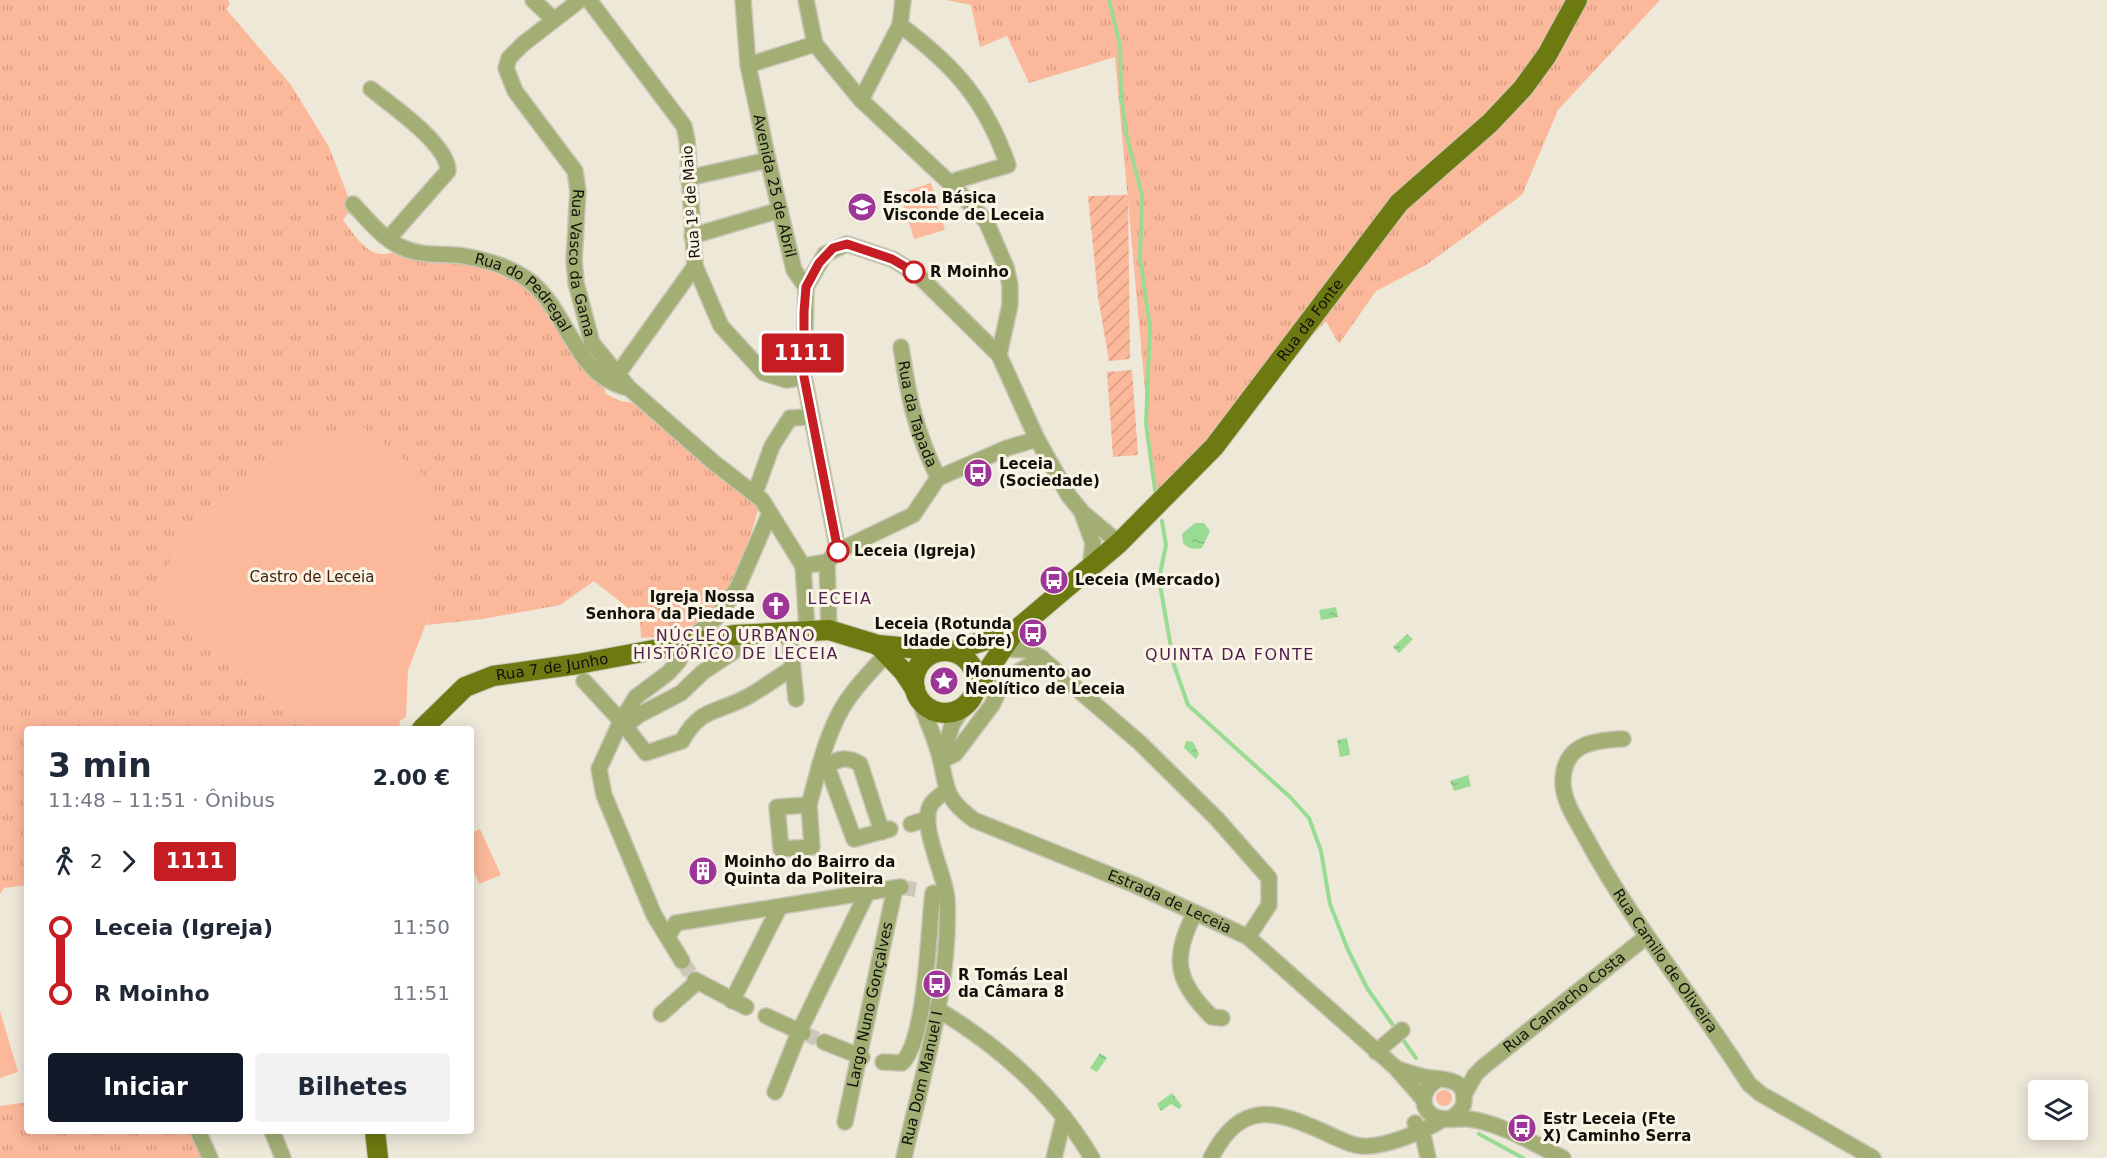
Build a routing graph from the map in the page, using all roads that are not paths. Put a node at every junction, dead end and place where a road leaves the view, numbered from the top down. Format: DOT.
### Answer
graph roads {
  1 [pos="533,0"];
  2 [pos="580,0"];
  3 [pos="589,0"];
  4 [pos="743,0"];
  5 [pos="806,0"];
  6 [pos="903,0"];
  7 [pos="1577,0"];
  8 [pos="554,20"];
  9 [pos="900,25"];
  10 [pos="815,44"];
  11 [pos="748,65"];
  12 [pos="371,89"];
  13 [pos="861,100"];
  14 [pos="768,160"];
  15 [pos="688,178"];
  16 [pos="952,185"];
  17 [pos="353,204"];
  18 [pos="780,210"];
  19 [pos="692,236"];
  20 [pos="388,239"];
  21 [pos="695,266"];
  22 [pos="806,287"];
  23 [pos="901,347"];
  24 [pos="999,355"];
  25 [pos="618,375"];
  26 [pos="804,377"];
  27 [pos="629,388"];
  28 [pos="812,417"];
  29 [pos="1037,439"];
  30 [pos="938,478"];
  31 [pos="755,493"];
  32 [pos="1081,510"];
  33 [pos="770,513"];
  34 [pos="1119,543"];
  35 [pos="832,556"];
  36 [pos="803,566"];
  37 [pos="1090,568"];
  38 [pos="1019,627"];
  39 [pos="798,630"];
  40 [pos="834,631"];
  41 [pos="734,635"];
  42 [pos="686,642"];
  43 [pos="1003,649"];
  44 [pos="882,650"];
  45 [pos="947,651"];
  46 [pos="1042,658"];
  47 [pos="791,669"];
  48 [pos="584,681"];
  49 [pos="975,689"];
  50 [pos="917,694"];
  51 [pos="796,699"];
  52 [pos="964,706"];
  53 [pos="623,723"];
  54 [pos="425,726"];
  55 [pos="1623,739"];
  56 [pos="941,761"];
  57 [pos="824,765"];
  58 [pos="946,791"];
  59 [pos="809,806"];
  60 [pos="927,819"];
  61 [pos="911,824"];
  62 [pos="934,892"];
  63 [pos="867,893"];
  64 [pos="779,908"];
  65 [pos="1195,913"];
  66 [pos="668,936"];
  67 [pos="1248,937"];
  68 [pos="1646,937"];
  69 [pos="682,961"];
  70 [pos="937,1009"];
  71 [pos="661,1014"];
  72 [pos="766,1016"];
  73 [pos="1222,1018"];
  74 [pos="801,1032"];
  75 [pos="1397,1034"];
  76 [pos="824,1042"];
  77 [pos="1376,1052"];
  78 [pos="860,1056"];
  79 [pos="883,1062"];
  80 [pos="1483,1067"];
  81 [pos="1396,1068"];
  82 [pos="1442,1079"];
  83 [pos="775,1092"];
  84 [pos="1464,1097"];
  85 [pos="1424,1102"];
  86 [pos="1064,1118"];
  87 [pos="1447,1119"];
  88 [pos="844,1122"];
  89 [pos="1493,1125"];
  90 [pos="1417,1127"];
  91 [pos="199,1134"];
  92 [pos="273,1134"];
  93 [pos="375,1134"];
  94 [pos="210,1158"];
  95 [pos="283,1158"];
  96 [pos="378,1158"];
  97 [pos="904,1158"];
  98 [pos="1054,1158"];
  99 [pos="1092,1158"];
  100 [pos="1211,1158"];
  101 [pos="1428,1158"];
  102 [pos="1563,1158"];
  103 [pos="1873,1158"];
  1 -- 8 [label="street"];
  2 -- 8 [label="street, Rua Vasco da Gama"];
  3 -- 15 [label="street, Rua 1º de Maio"];
  4 -- 11 [label="street, Avenida 25 de Abril"];
  5 -- 10 [label="street"];
  6 -- 9 [label="street"];
  7 -- 34 [label="main road, Rua da Fonte"];
  8 -- 25 [label="street, Rua Vasco da Gama"];
  9 -- 13 [label="street"];
  9 -- 16 [label="street"];
  10 -- 11 [label="street"];
  10 -- 13 [label="street"];
  11 -- 14 [label="street, Avenida 25 de Abril"];
  12 -- 20 [label="street"];
  13 -- 16 [label="street"];
  14 -- 15 [label="street"];
  14 -- 18 [label="street, Avenida 25 de Abril"];
  15 -- 19 [label="street, Rua 1º de Maio"];
  16 -- 24 [label="street"];
  17 -- 20 [label="street, Rua do Pedregal"];
  18 -- 19 [label="street"];
  18 -- 22 [label="street, Avenida 25 de Abril"];
  19 -- 21 [label="street, Rua 1º de Maio"];
  20 -- 27 [label="street, Rua do Pedregal"];
  21 -- 25 [label="street, Rua 1º de Maio"];
  21 -- 26 [label="street"];
  22 -- 24 [label="street"];
  22 -- 26 [label="street, Avenida 25 de Abril"];
  23 -- 30 [label="street, Rua da Tapada"];
  24 -- 29 [label="street"];
  25 -- 27 [label="street, Rua Vasco da Gama"];
  26 -- 28 [label="street, Avenida 25 de Abril"];
  27 -- 31 [label="street, Rua Vasco da Gama"];
  28 -- 31 [label="street"];
  28 -- 35 [label="street, Avenida 25 de Abril"];
  29 -- 30 [label="street"];
  29 -- 32 [label="street"];
  30 -- 35 [label="street"];
  31 -- 33 [label="street, Rua Vasco da Gama"];
  32 -- 34 [label="street"];
  32 -- 37 [label="street"];
  33 -- 36 [label="street, Rua Vasco da Gama"];
  33 -- 42 [label="street"];
  34 -- 37 [label="main road, Rua da Fonte"];
  35 -- 36 [label="street"];
  35 -- 40 [label="street, Avenida 25 de Abril"];
  36 -- 39 [label="street"];
  37 -- 38 [label="main road, Rua da Fonte"];
  38 -- 43 [label="main road, Rua da Fonte"];
  38 -- 45 [label="main road, Rua da Fonte"];
  39 -- 40 [label="main road, Rua 7 de Junho"];
  39 -- 41 [label="main road, Rua 7 de Junho"];
  39 -- 47 [label="street"];
  40 -- 44 [label="main road"];
  41 -- 42 [label="main road, Rua 7 de Junho"];
  41 -- 53 [label="street"];
  42 -- 53 [label="street"];
  42 -- 54 [label="main road, Rua 7 de Junho"];
  43 -- 46 [label="street"];
  43 -- 49 [label="main road, Rua da Fonte"];
  44 -- 45 [label="main road"];
  44 -- 50 [label="main road"];
  44 -- 57 [label="street"];
  45 -- 49 [label="main road"];
  45 -- 50 [label="main road"];
  46 -- 56 [label="street"];
  46 -- 67 [label="street"];
  47 -- 51 [label="street"];
  47 -- 53 [label="street"];
  48 -- 53 [label="street"];
  49 -- 52 [label="main road"];
  50 -- 52 [label="main road"];
  50 -- 56 [label="street"];
  52 -- 56 [label="street"];
  53 -- 66 [label="street"];
  55 -- 68 [label="street, Rua Camilo de Oliveira"];
  56 -- 58 [label="street"];
  57 -- 57 [label="street"];
  57 -- 59 [label="street"];
  58 -- 60 [label="street"];
  58 -- 65 [label="street, Estrada de Leceia"];
  60 -- 61 [label="street"];
  60 -- 62 [label="street, Rua Dom Manuel I"];
  62 -- 70 [label="street, Rua Dom Manuel I"];
  62 -- 79 [label="street"];
  63 -- 64 [label="street"];
  63 -- 74 [label="street"];
  63 -- 78 [label="street, Largo Nuno Gonçalves"];
  64 -- 66 [label="street"];
  64 -- 71 [label="street"];
  65 -- 67 [label="street, Estrada de Leceia"];
  65 -- 73 [label="street"];
  66 -- 69 [label="street"];
  67 -- 77 [label="street, Estrada de Leceia"];
  68 -- 80 [label="street, Rua Camacho Costa"];
  68 -- 103 [label="street, Rua Camilo de Oliveira"];
  70 -- 86 [label="street"];
  70 -- 97 [label="street, Rua Dom Manuel I"];
  72 -- 74 [label="street"];
  74 -- 83 [label="street"];
  75 -- 77 [label="street"];
  76 -- 78 [label="street"];
  77 -- 81 [label="street, Estrada de Leceia"];
  78 -- 88 [label="street, Largo Nuno Gonçalves"];
  80 -- 82 [label="street, Rua Camacho Costa"];
  80 -- 84 [label="street, Rua Camacho Costa"];
  81 -- 82 [label="street, Estrada de Leceia"];
  81 -- 85 [label="street, Estrada de Leceia"];
  82 -- 84 [label="street"];
  82 -- 85 [label="street"];
  84 -- 87 [label="street"];
  84 -- 89 [label="street"];
  85 -- 87 [label="street"];
  85 -- 90 [label="street"];
  86 -- 98 [label="street"];
  86 -- 99 [label="street"];
  87 -- 89 [label="street"];
  87 -- 90 [label="street"];
  89 -- 102 [label="street"];
  90 -- 100 [label="street"];
  90 -- 101 [label="street"];
  91 -- 94 [label="street"];
  92 -- 95 [label="street"];
  93 -- 96 [label="main road"];
}
